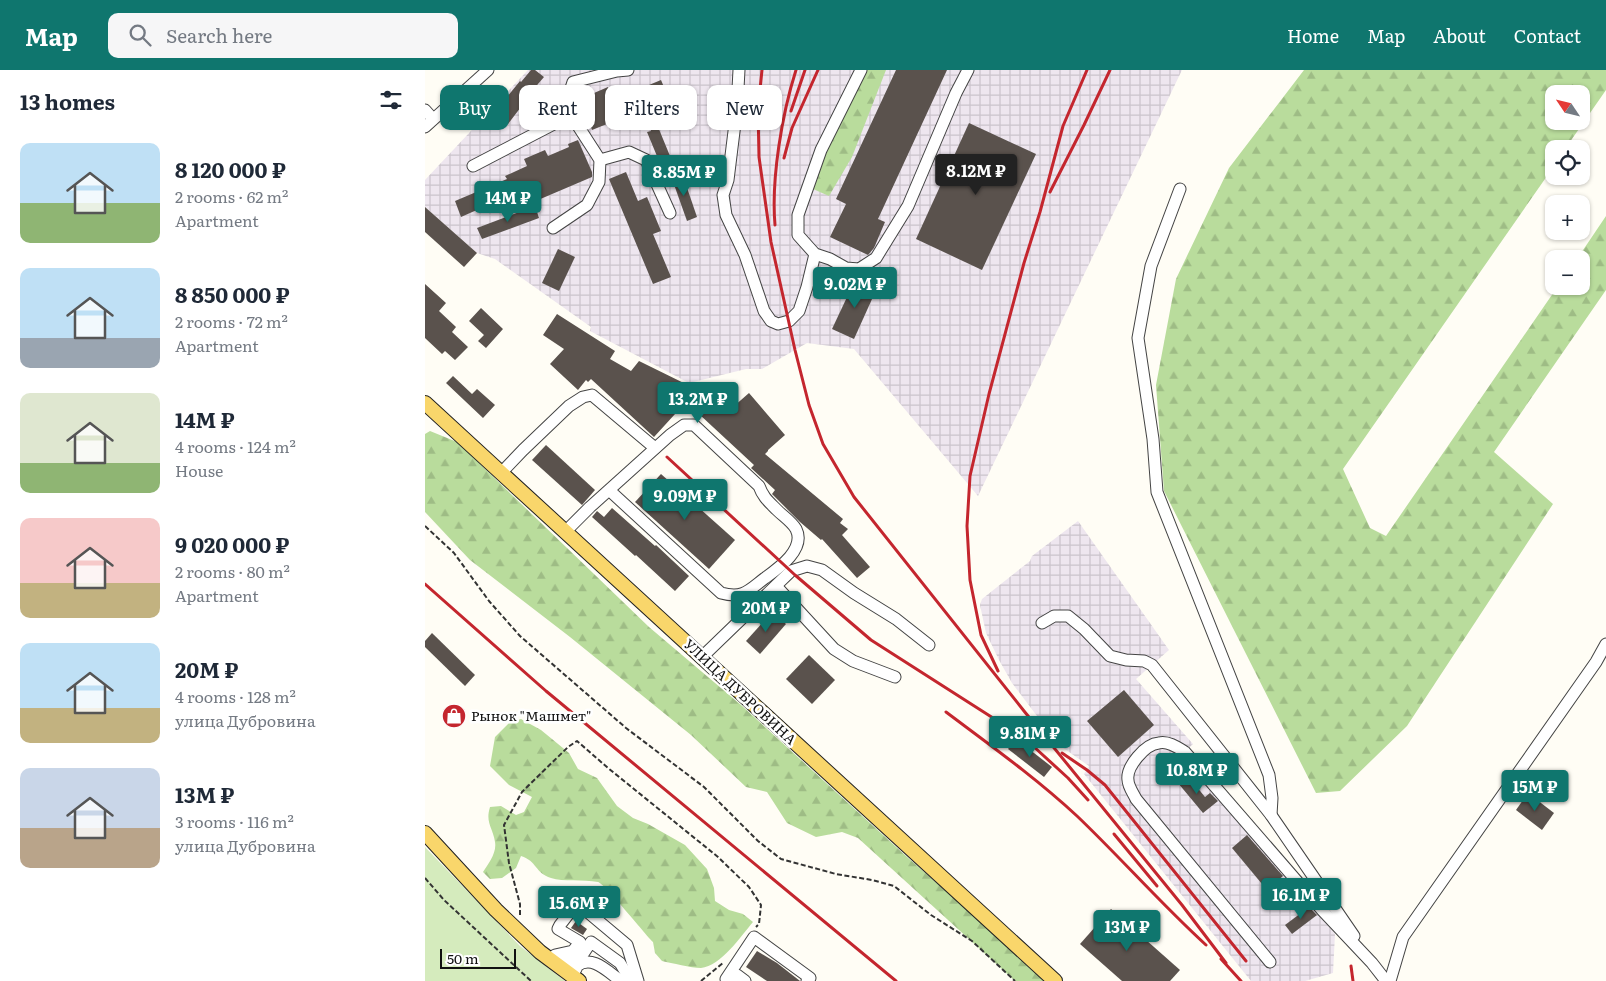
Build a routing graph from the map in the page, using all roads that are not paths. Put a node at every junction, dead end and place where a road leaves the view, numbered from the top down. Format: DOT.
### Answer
graph roads {
  1 [pos="488,70"];
  2 [pos="628,70"];
  3 [pos="739,70"];
  4 [pos="861,70"];
  5 [pos="968,70"];
  6 [pos="572,85"];
  7 [pos="425,110"];
  8 [pos="429,123"];
  9 [pos="542,130"];
  10 [pos="581,130"];
  11 [pos="600,160"];
  12 [pos="473,166"];
  13 [pos="1180,189"];
  14 [pos="670,212"];
  15 [pos="553,228"];
  16 [pos="815,254"];
  17 [pos="425,403"];
  18 [pos="655,448"];
  19 [pos="501,473"];
  20 [pos="609,490"];
  21 [pos="565,532"];
  22 [pos="776,586"];
  23 [pos="1042,623"];
  24 [pos="929,644"];
  25 [pos="1606,644"];
  26 [pos="702,658"];
  27 [pos="895,676"];
  28 [pos="1271,815"];
  29 [pos="425,833"];
  30 [pos="559,962"];
  31 [pos="1270,962"];
  32 [pos="1372,963"];
  33 [pos="579,981"];
  34 [pos="621,981"];
  35 [pos="631,981"];
  36 [pos="638,981"];
  37 [pos="729,981"];
  38 [pos="737,981"];
  39 [pos="745,981"];
  40 [pos="807,981"];
  41 [pos="1055,981"];
  42 [pos="1386,981"];
  43 [pos="1390,981"];
  1 -- 8 [label="street"];
  2 -- 6 [label="street"];
  3 -- 16 [label="street"];
  4 -- 16 [label="street"];
  5 -- 16 [label="street"];
  7 -- 8 [label="street"];
  9 -- 12 [label="street"];
  10 -- 11 [label="street"];
  11 -- 14 [label="street"];
  11 -- 15 [label="street"];
  13 -- 28 [label="street"];
  17 -- 19 [label="main road, УЛИЦА ДУБРОВИНА"];
  18 -- 19 [label="street"];
  18 -- 20 [label="street"];
  18 -- 20 [label="street"];
  19 -- 21 [label="main road, УЛИЦА ДУБРОВИНА"];
  20 -- 21 [label="street"];
  21 -- 26 [label="main road, УЛИЦА ДУБРОВИНА"];
  22 -- 24 [label="street"];
  22 -- 26 [label="street"];
  22 -- 27 [label="street"];
  23 -- 28 [label="street"];
  25 -- 43 [label="street"];
  26 -- 41 [label="main road, УЛИЦА ДУБРОВИНА"];
  28 -- 32 [label="street"];
  29 -- 30 [label="main road"];
  30 -- 33 [label="main road"];
  30 -- 34 [label="street"];
  30 -- 35 [label="street"];
  30 -- 36 [label="street"];
  31 -- 32 [label="street"];
  32 -- 42 [label="street"];
  37 -- 40 [label="street"];
  38 -- 39 [label="street"];
}
